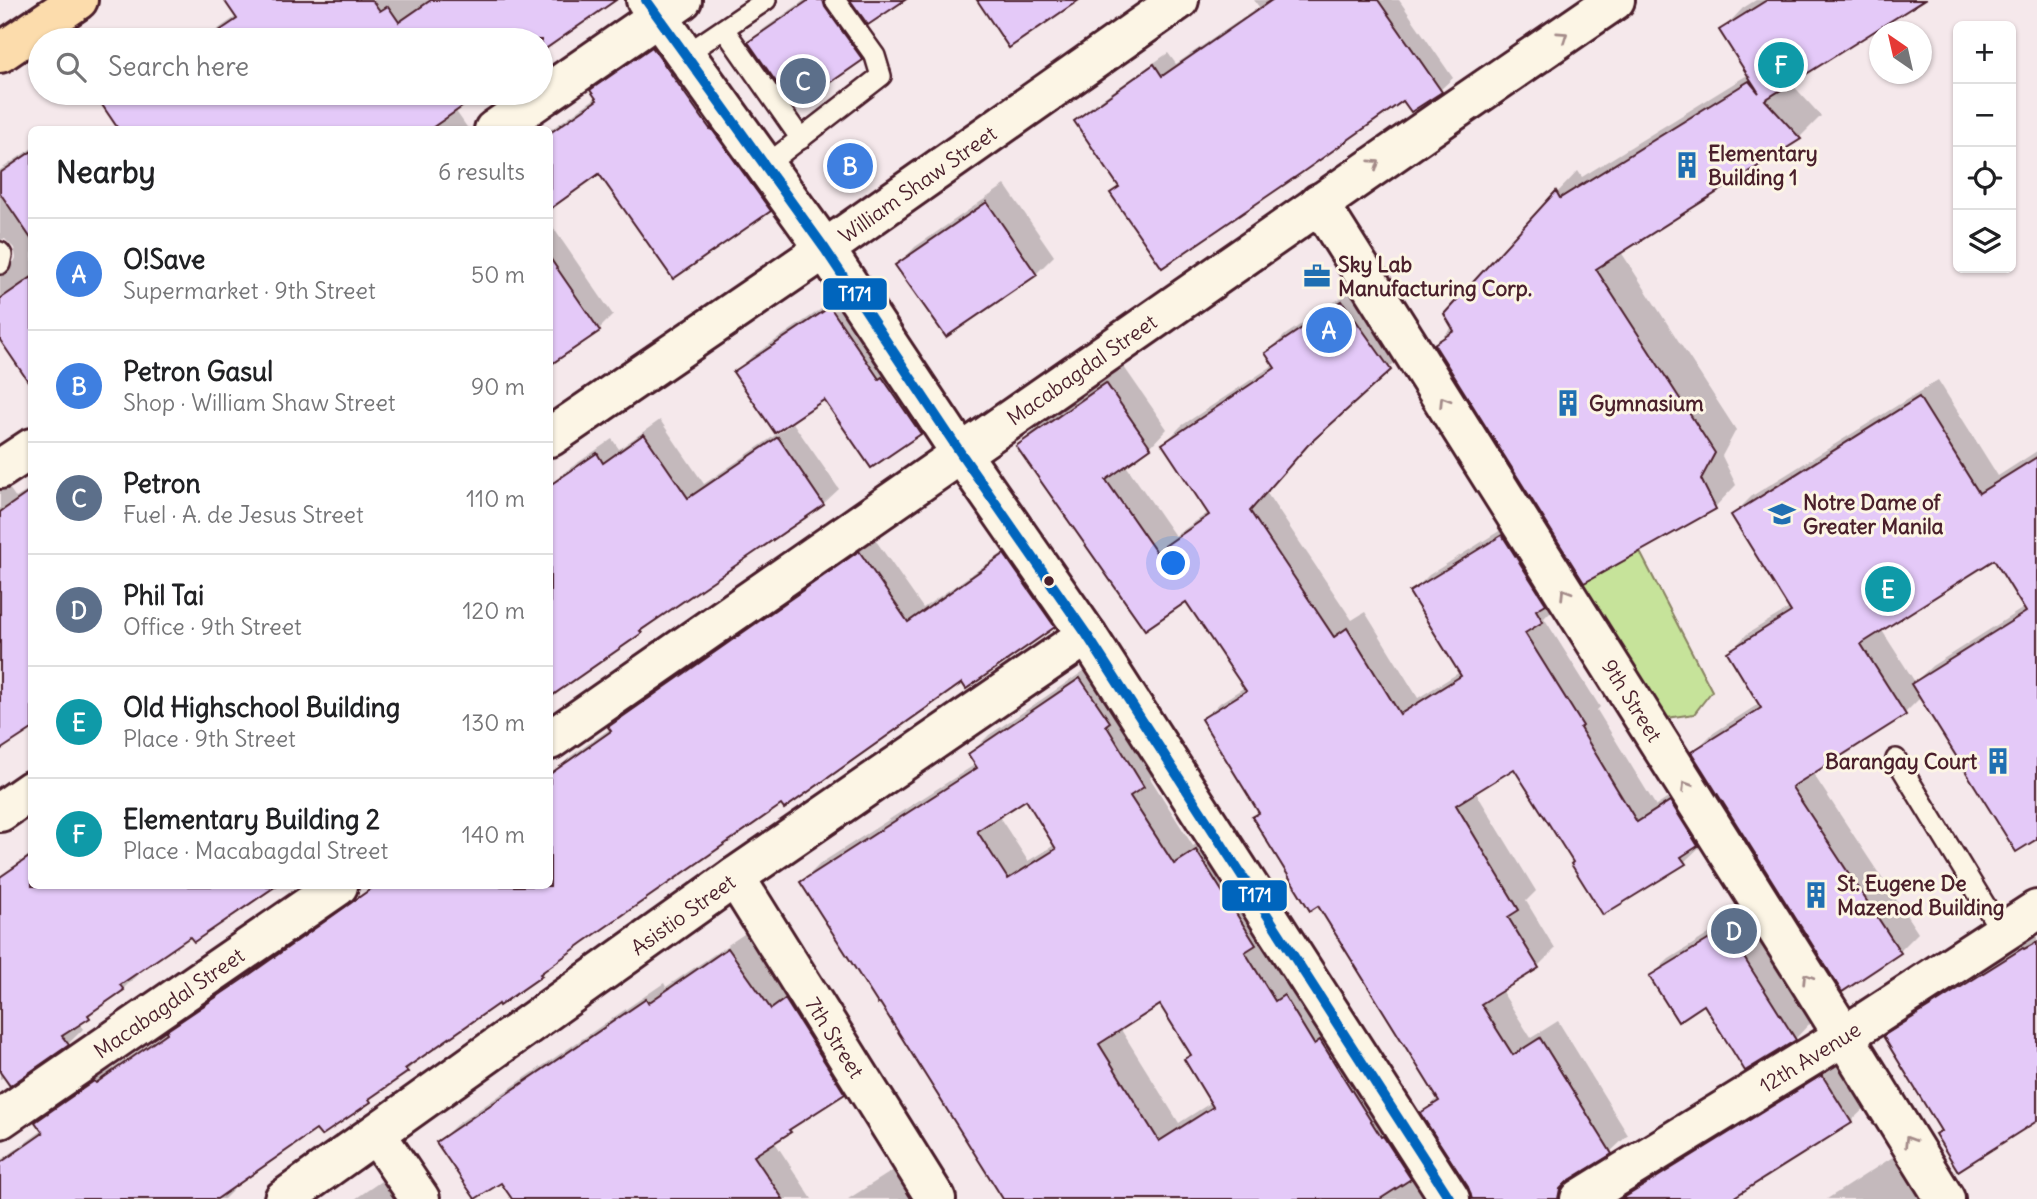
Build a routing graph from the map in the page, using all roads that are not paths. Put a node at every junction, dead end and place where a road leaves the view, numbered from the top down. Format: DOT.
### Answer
graph roads {
  1 [pos="78,0"];
  2 [pos="766,0"];
  3 [pos="835,0"];
  4 [pos="1179,0"];
  5 [pos="1615,0"];
  6 [pos="662,6"];
  7 [pos="37,28"];
  8 [pos="724,29"];
  9 [pos="28,34"];
  10 [pos="0,53"];
  11 [pos="685,55"];
  12 [pos="553,86"];
  13 [pos="528,105"];
  14 [pos="499,126"];
  15 [pos="801,139"];
  16 [pos="765,166"];
  17 [pos="1319,203"];
  18 [pos="825,249"];
  19 [pos="0,252"];
  20 [pos="0,264"];
  21 [pos="553,435"];
  22 [pos="28,451"];
  23 [pos="961,455"];
  24 [pos="0,469"];
  25 [pos="1087,635"];
  26 [pos="553,738"];
  27 [pos="1896,759"];
  28 [pos="28,793"];
  29 [pos="0,812"];
  30 [pos="735,877"];
  31 [pos="334,889"];
  32 [pos="2037,910"];
  33 [pos="2002,933"];
  34 [pos="1844,1036"];
  35 [pos="0,1119"];
  36 [pos="376,1134"];
  37 [pos="284,1199"];
  38 [pos="419,1199"];
  39 [pos="936,1199"];
  40 [pos="1450,1199"];
  41 [pos="1580,1199"];
  42 [pos="1945,1199"];
  1 -- 7 [label="highway"];
  2 -- 8 [label="lane"];
  3 -- 15 [label="lane"];
  4 -- 18 [label="street, William Shaw Street"];
  17 -- 5 [label="street, Macabagdal Street, one-way"];
  6 -- 11 [label="street"];
  6 -- 12 [label="street"];
  8 -- 11 [label="lane"];
  8 -- 15 [label="lane"];
  9 -- 10 [label="highway"];
  11 -- 16 [label="street"];
  13 -- 14 [label="street"];
  15 -- 16 [label="lane"];
  16 -- 18 [label="street"];
  17 -- 23 [label="street, Macabagdal Street"];
  34 -- 17 [label="street, 9th Street, one-way"];
  18 -- 21 [label="street, William Shaw Street"];
  18 -- 23 [label="street"];
  19 -- 20 [label="lane"];
  22 -- 24 [label="street"];
  23 -- 25 [label="street"];
  23 -- 26 [label="street, Macabagdal Street"];
  25 -- 30 [label="street, Asistio Street"];
  25 -- 40 [label="street"];
  27 -- 33 [label="lane"];
  28 -- 29 [label="street"];
  30 -- 36 [label="street, Asistio Street"];
  30 -- 39 [label="street, 7th Street"];
  31 -- 35 [label="street, Macabagdal Street"];
  32 -- 33 [label="street, 12th Avenue"];
  33 -- 34 [label="street, 12th Avenue"];
  34 -- 41 [label="street, 12th Avenue"];
  42 -- 34 [label="street, 9th Street, one-way"];
  36 -- 37 [label="street, Asistio Street"];
  36 -- 38 [label="street"];
}
